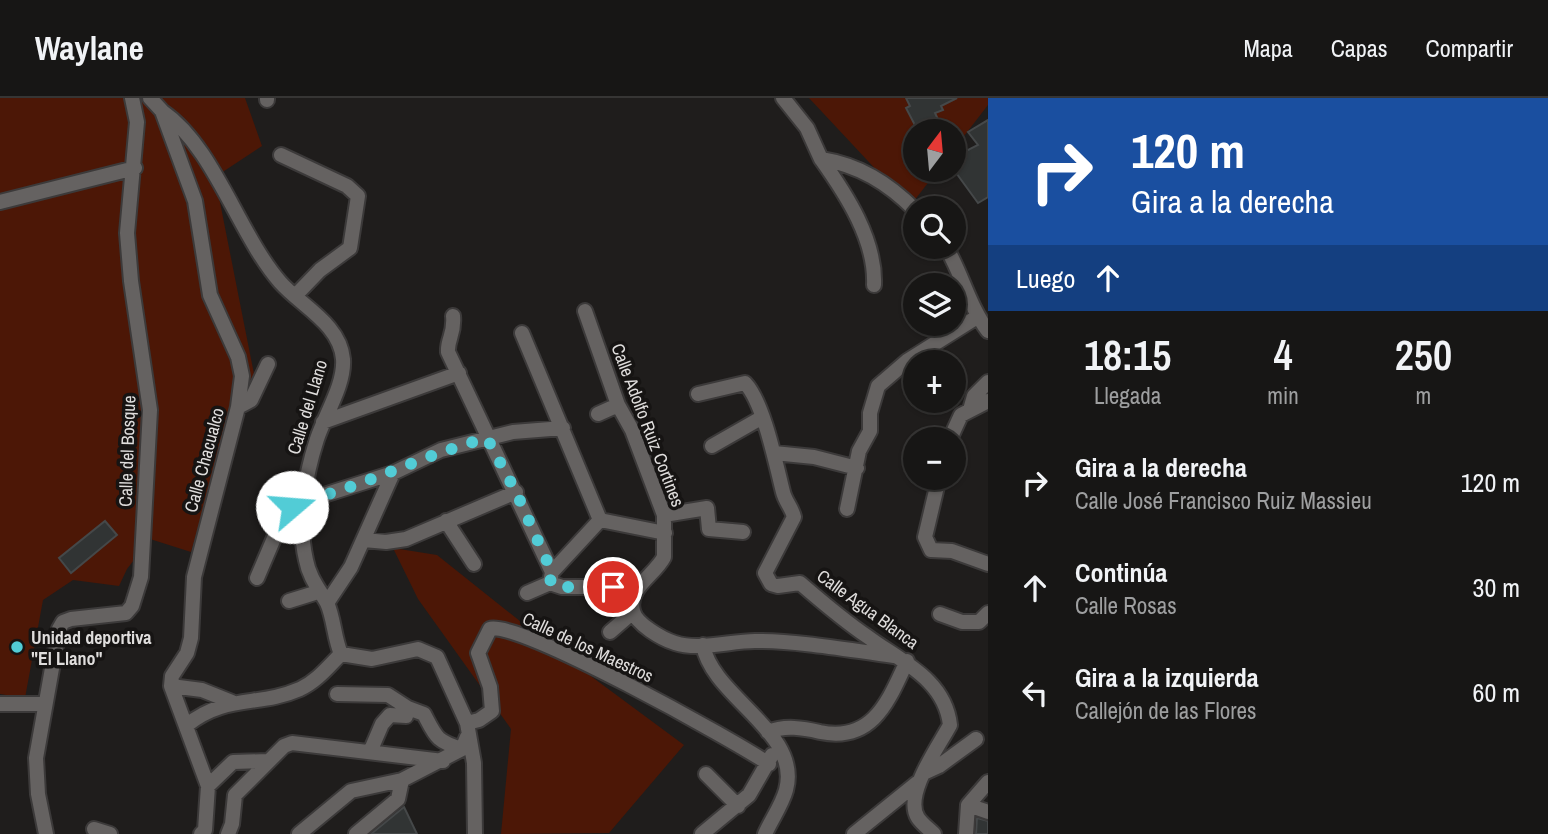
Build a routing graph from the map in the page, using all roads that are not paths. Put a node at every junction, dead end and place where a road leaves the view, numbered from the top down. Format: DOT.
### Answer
graph roads {
  1 [pos="132,98"];
  2 [pos="150,98"];
  3 [pos="783,98"];
  4 [pos="162,111"];
  5 [pos="281,155"];
  6 [pos="821,159"];
  7 [pos="135,168"];
  8 [pos="903,199"];
  9 [pos="0,202"];
  10 [pos="952,259"];
  11 [pos="874,285"];
  12 [pos="295,296"];
  13 [pos="584,311"];
  14 [pos="453,316"];
  15 [pos="977,317"];
  16 [pos="988,331"];
  17 [pos="522,333"];
  18 [pos="268,364"];
  19 [pos="459,373"];
  20 [pos="988,382"];
  21 [pos="698,394"];
  22 [pos="988,401"];
  23 [pos="618,405"];
  24 [pos="238,407"];
  25 [pos="970,410"];
  26 [pos="598,414"];
  27 [pos="761,418"];
  28 [pos="323,422"];
  29 [pos="954,427"];
  30 [pos="564,428"];
  31 [pos="487,438"];
  32 [pos="712,446"];
  33 [pos="774,453"];
  34 [pos="857,468"];
  35 [pos="393,473"];
  36 [pos="936,490"];
  37 [pos="516,492"];
  38 [pos="305,503"];
  39 [pos="847,509"];
  40 [pos="664,515"];
  41 [pos="600,520"];
  42 [pos="446,522"];
  43 [pos="743,532"];
  44 [pos="665,533"];
  45 [pos="364,540"];
  46 [pos="474,564"];
  47 [pos="988,564"];
  48 [pos="551,577"];
  49 [pos="257,578"];
  50 [pos="638,587"];
  51 [pos="527,593"];
  52 [pos="322,598"];
  53 [pos="289,601"];
  54 [pos="633,612"];
  55 [pos="988,613"];
  56 [pos="940,614"];
  57 [pos="610,632"];
  58 [pos="703,645"];
  59 [pos="341,654"];
  60 [pos="903,659"];
  61 [pos="170,687"];
  62 [pos="337,694"];
  63 [pos="232,702"];
  64 [pos="0,704"];
  65 [pos="45,704"];
  66 [pos="408,711"];
  67 [pos="187,725"];
  68 [pos="465,736"];
  69 [pos="772,738"];
  70 [pos="976,739"];
  71 [pos="370,752"];
  72 [pos="268,761"];
  73 [pos="443,761"];
  74 [pos="769,764"];
  75 [pos="706,774"];
  76 [pos="921,778"];
  77 [pos="402,780"];
  78 [pos="988,782"];
  79 [pos="208,786"];
  80 [pos="968,805"];
  81 [pos="738,806"];
  82 [pos="988,812"];
  83 [pos="94,829"];
  84 [pos="46,834"];
  85 [pos="110,834"];
  86 [pos="201,834"];
  87 [pos="228,834"];
  88 [pos="299,834"];
  89 [pos="356,834"];
  90 [pos="475,834"];
  91 [pos="702,834"];
  92 [pos="765,834"];
  93 [pos="855,834"];
  94 [pos="934,834"];
  95 [pos="966,834"];
  1 -- 7 [label="street, Calle del Bosque"];
  2 -- 4 [label="street, Calle Chacualco"];
  3 -- 6 [label="street"];
  4 -- 12 [label="street, Calle del Llano"];
  4 -- 24 [label="street, Calle Chacualco"];
  5 -- 12 [label="street"];
  6 -- 8 [label="street"];
  6 -- 11 [label="street"];
  7 -- 9 [label="street"];
  7 -- 65 [label="street, Calle del Bosque"];
  10 -- 15 [label="street"];
  12 -- 28 [label="street, Calle del Llano"];
  13 -- 23 [label="street, Calle Adolfo Ruiz Cortines"];
  14 -- 19 [label="street"];
  15 -- 16 [label="street"];
  15 -- 34 [label="street"];
  17 -- 30 [label="street"];
  18 -- 24 [label="street"];
  19 -- 28 [label="street"];
  19 -- 31 [label="street"];
  20 -- 25 [label="street"];
  21 -- 27 [label="street, Calle Agua Blanca"];
  22 -- 25 [label="street"];
  23 -- 26 [label="street"];
  23 -- 40 [label="street, Calle Adolfo Ruiz Cortines"];
  24 -- 61 [label="street, Calle Chacualco"];
  25 -- 29 [label="street"];
  27 -- 32 [label="street"];
  27 -- 33 [label="street, Calle Agua Blanca"];
  28 -- 38 [label="street, Calle del Llano"];
  30 -- 31 [label="street"];
  30 -- 41 [label="street"];
  31 -- 35 [label="street"];
  31 -- 37 [label="street"];
  33 -- 34 [label="street"];
  33 -- 60 [label="street, Calle Agua Blanca"];
  34 -- 39 [label="street"];
  35 -- 38 [label="street"];
  35 -- 45 [label="street"];
  36 -- 47 [label="street"];
  37 -- 42 [label="street"];
  37 -- 48 [label="street"];
  38 -- 49 [label="street"];
  38 -- 52 [label="street, Calle del Llano"];
  40 -- 43 [label="street"];
  40 -- 44 [label="street, Calle Adolfo Ruiz Cortines"];
  41 -- 44 [label="street"];
  41 -- 48 [label="street"];
  42 -- 45 [label="street"];
  42 -- 46 [label="street"];
  44 -- 50 [label="street, Calle Adolfo Ruiz Cortines"];
  45 -- 52 [label="street"];
  48 -- 50 [label="street"];
  48 -- 51 [label="street"];
  50 -- 54 [label="street"];
  52 -- 53 [label="street"];
  52 -- 59 [label="street, Calle del Llano"];
  54 -- 57 [label="street"];
  54 -- 58 [label="street"];
  55 -- 56 [label="street"];
  58 -- 60 [label="street"];
  58 -- 69 [label="street"];
  59 -- 63 [label="street"];
  59 -- 68 [label="street"];
  60 -- 69 [label="street"];
  60 -- 76 [label="street, Calle Agua Blanca"];
  61 -- 63 [label="street"];
  61 -- 67 [label="street"];
  62 -- 66 [label="street"];
  63 -- 67 [label="street"];
  64 -- 65 [label="street"];
  65 -- 84 [label="street, Calle del Bosque"];
  66 -- 68 [label="street"];
  66 -- 71 [label="street"];
  67 -- 79 [label="street"];
  68 -- 73 [label="street"];
  68 -- 74 [label="street, Calle de los Maestros"];
  68 -- 90 [label="street"];
  69 -- 74 [label="street"];
  69 -- 92 [label="street"];
  70 -- 76 [label="street"];
  71 -- 72 [label="street"];
  71 -- 73 [label="street"];
  72 -- 79 [label="street"];
  72 -- 87 [label="street"];
  73 -- 77 [label="street"];
  74 -- 81 [label="street"];
  75 -- 81 [label="street"];
  76 -- 93 [label="street"];
  76 -- 94 [label="street"];
  77 -- 88 [label="street"];
  77 -- 89 [label="street"];
  78 -- 80 [label="street"];
  79 -- 86 [label="street"];
  80 -- 82 [label="street"];
  80 -- 95 [label="street"];
  81 -- 91 [label="street"];
  83 -- 85 [label="street"];
}
